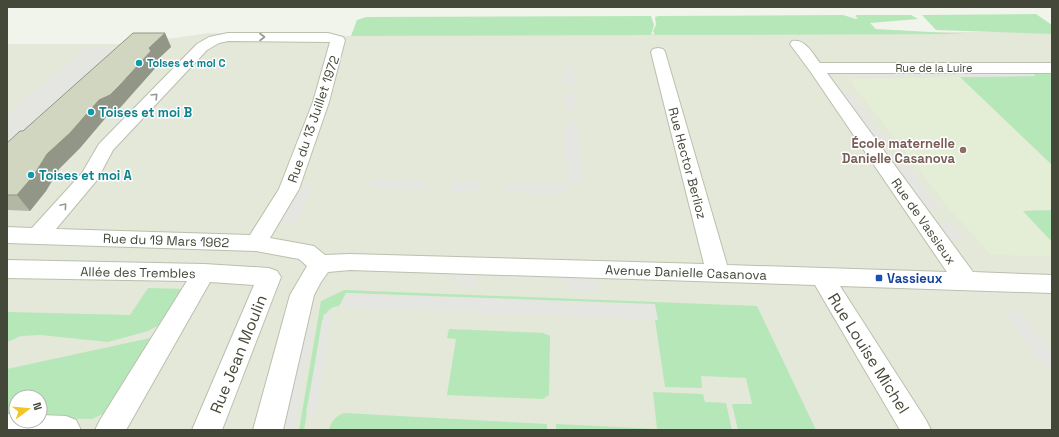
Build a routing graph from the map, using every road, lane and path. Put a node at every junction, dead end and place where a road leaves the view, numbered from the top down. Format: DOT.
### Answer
graph roads {
  1 [pos="796,44"];
  2 [pos="658,52"];
  3 [pos="816,68"];
  4 [pos="1052,68"];
  5 [pos="38,235"];
  6 [pos="7,236"];
  7 [pos="256,243"];
  8 [pos="320,264"];
  9 [pos="7,269"];
  10 [pos="204,273"];
  11 [pos="718,273"];
  12 [pos="821,276"];
  13 [pos="269,277"];
  14 [pos="967,282"];
  15 [pos="1052,284"];
  16 [pos="7,428"];
  17 [pos="66,430"];
  18 [pos="110,430"];
  19 [pos="207,430"];
  20 [pos="268,430"];
  21 [pos="916,430"];
  1 -- 3 [label="street, Rue de Vassieux"];
  2 -- 11 [label="street, Rue Hector Berlioz"];
  3 -- 4 [label="street, Rue de la Luire"];
  3 -- 14 [label="street, Rue de Vassieux"];
  5 -- 6 [label="street, Rue du 19 Mars 1962"];
  5 -- 7 [label="street, Rue du 19 Mars 1962"];
  5 -- 7 [label="street, Rue du 13 Juillet 1972, one-way"];
  7 -- 8 [label="street, Rue du 19 Mars 1962"];
  8 -- 11 [label="street, Avenue Danielle Casanova"];
  8 -- 20 [label="street"];
  9 -- 10 [label="street, Allée des Trembles"];
  10 -- 13 [label="street, Allée des Trembles"];
  10 -- 18 [label="street"];
  11 -- 12 [label="street, Avenue Danielle Casanova"];
  12 -- 14 [label="street, Avenue Danielle Casanova"];
  12 -- 21 [label="street, Rue Louise Michel"];
  13 -- 19 [label="street, Rue Jean Moulin"];
  14 -- 15 [label="street, Avenue Danielle Casanova"];
  16 -- 17 [label="street"];
}
